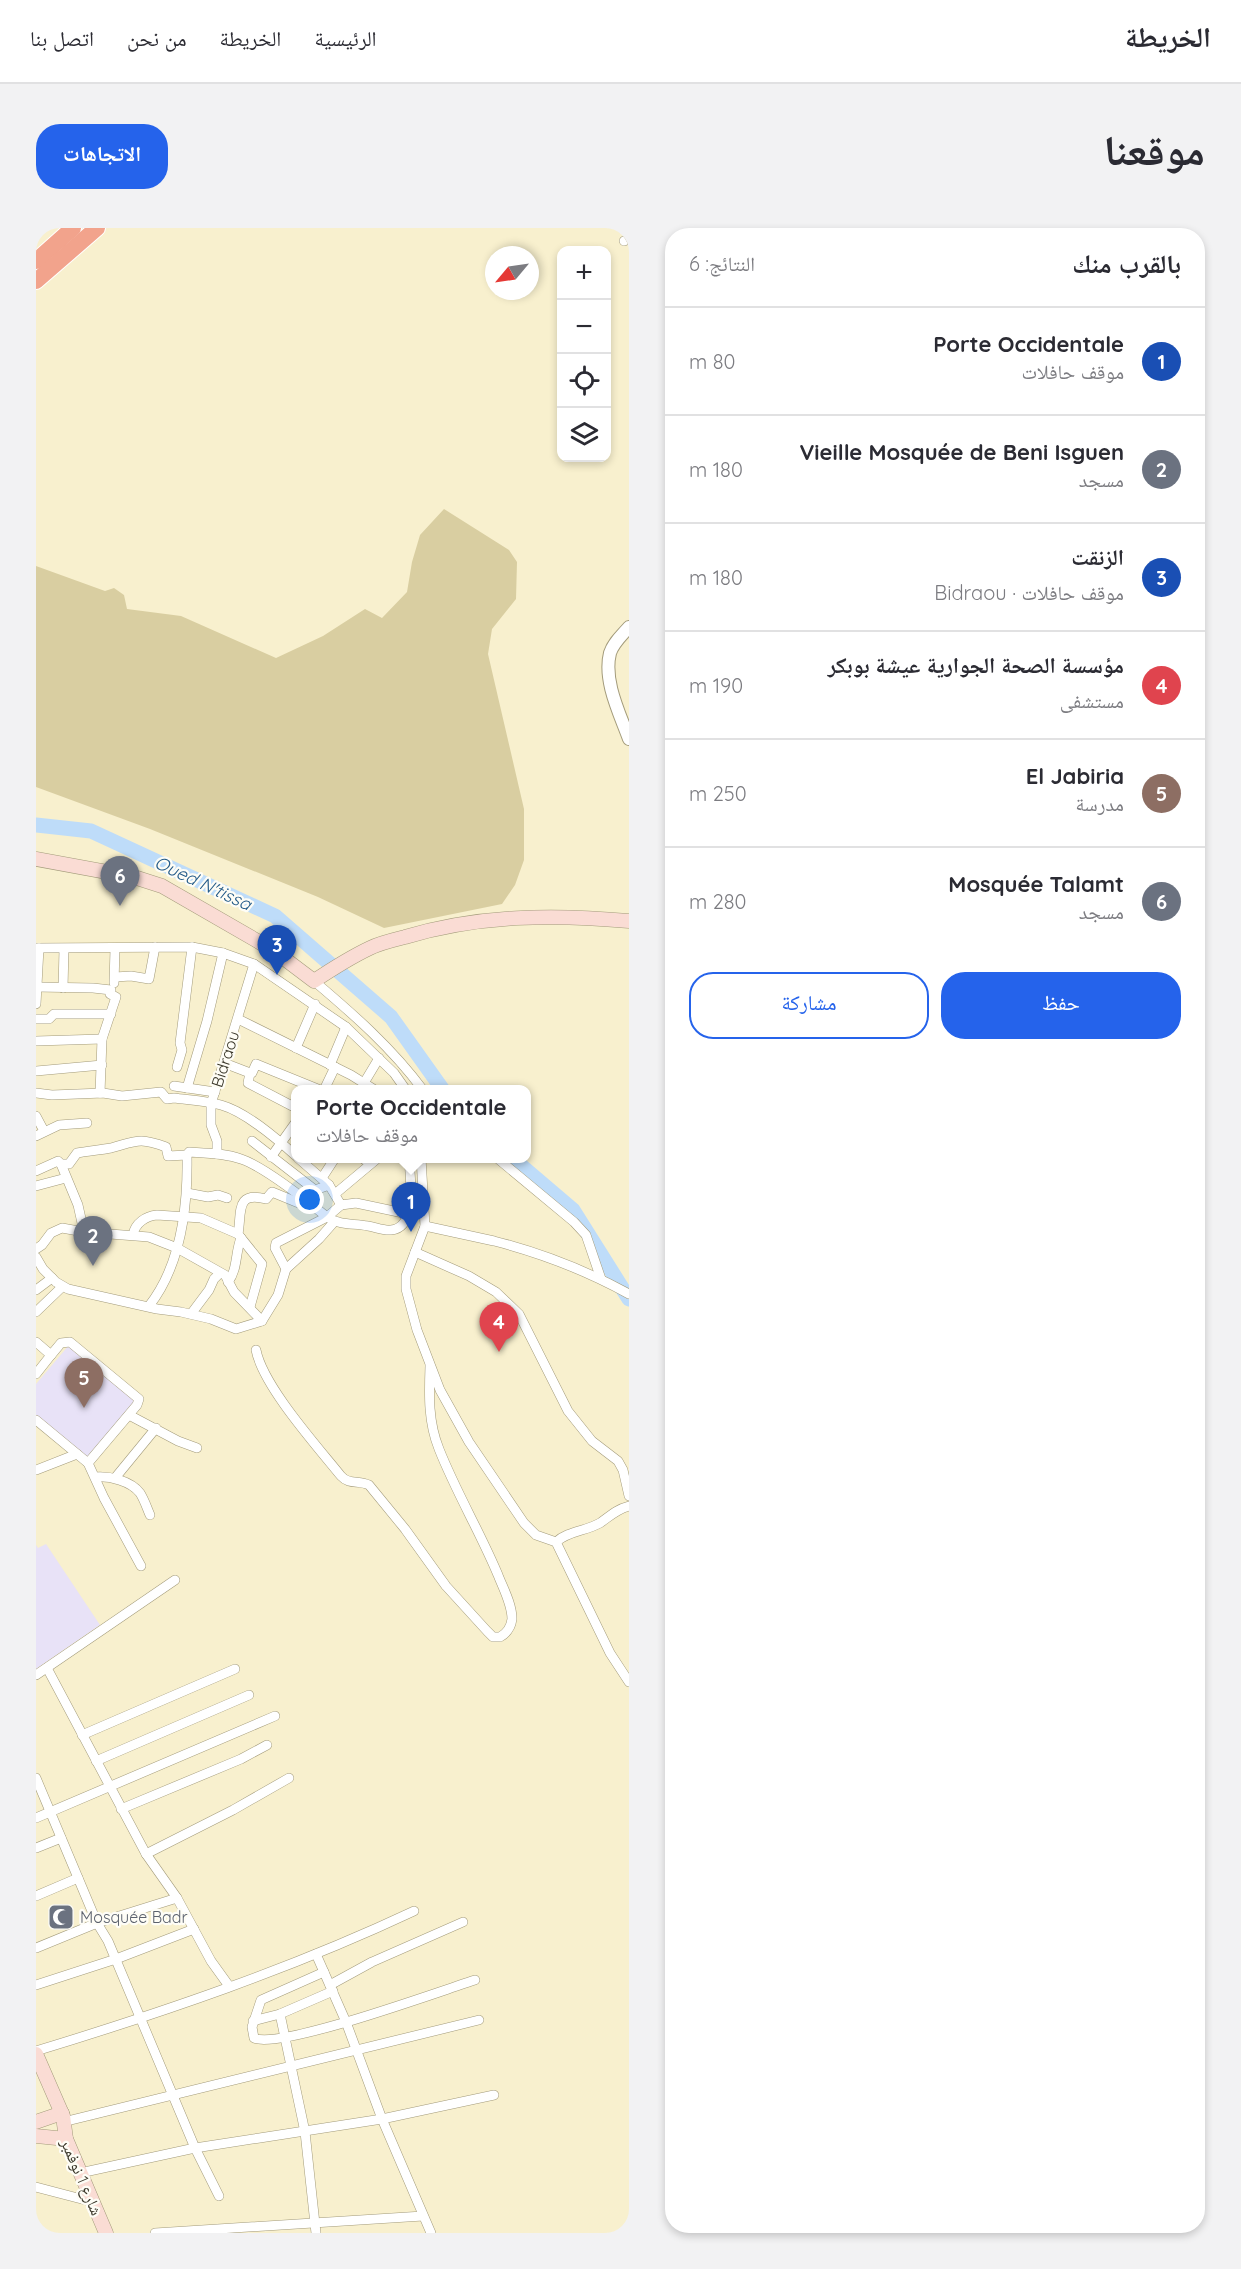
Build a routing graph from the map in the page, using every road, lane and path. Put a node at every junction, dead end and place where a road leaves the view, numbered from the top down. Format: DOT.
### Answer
graph roads {
  1 [pos="73,228"];
  2 [pos="97,228"];
  3 [pos="36,261"];
  4 [pos="36,280"];
  5 [pos="629,627"];
  6 [pos="629,740"];
  7 [pos="36,859"];
  8 [pos="629,921"];
  9 [pos="155,947"];
  10 [pos="192,947"];
  11 [pos="37,948"];
  12 [pos="64,949"];
  13 [pos="115,949"];
  14 [pos="223,953"];
  15 [pos="255,964"];
  16 [pos="115,977"];
  17 [pos="314,981"];
  18 [pos="37,987"];
  19 [pos="63,988"];
  20 [pos="111,990"];
  21 [pos="36,1004"];
  22 [pos="315,1004"];
  23 [pos="111,1014"];
  24 [pos="36,1019"];
  25 [pos="238,1019"];
  26 [pos="346,1027"];
  27 [pos="102,1039"];
  28 [pos="36,1041"];
  29 [pos="296,1048"];
  30 [pos="379,1058"];
  31 [pos="224,1063"];
  32 [pos="102,1065"];
  33 [pos="333,1066"];
  34 [pos="177,1067"];
  35 [pos="36,1071"];
  36 [pos="250,1073"];
  37 [pos="362,1081"];
  38 [pos="312,1085"];
  39 [pos="324,1085"];
  40 [pos="357,1085"];
  41 [pos="368,1085"];
  42 [pos="403,1085"];
  43 [pos="419,1085"];
  44 [pos="174,1086"];
  45 [pos="187,1088"];
  46 [pos="215,1092"];
  47 [pos="36,1093"];
  48 [pos="100,1093"];
  49 [pos="212,1104"];
  50 [pos="291,1105"];
  51 [pos="36,1116"];
  52 [pos="87,1123"];
  53 [pos="291,1130"];
  54 [pos="40,1134"];
  55 [pos="252,1141"];
  56 [pos="282,1143"];
  57 [pos="291,1151"];
  58 [pos="217,1154"];
  59 [pos="187,1155"];
  60 [pos="272,1157"];
  61 [pos="304,1163"];
  62 [pos="333,1163"];
  63 [pos="372,1163"];
  64 [pos="409,1163"];
  65 [pos="421,1163"];
  66 [pos="503,1163"];
  67 [pos="62,1164"];
  68 [pos="36,1171"];
  69 [pos="66,1178"];
  70 [pos="325,1182"];
  71 [pos="36,1186"];
  72 [pos="187,1193"];
  73 [pos="335,1194"];
  74 [pos="227,1198"];
  75 [pos="340,1204"];
  76 [pos="315,1207"];
  77 [pos="408,1215"];
  78 [pos="183,1218"];
  79 [pos="331,1219"];
  80 [pos="425,1226"];
  81 [pos="84,1232"];
  82 [pos="133,1235"];
  83 [pos="239,1236"];
  84 [pos="177,1248"];
  85 [pos="36,1249"];
  86 [pos="415,1252"];
  87 [pos="36,1257"];
  88 [pos="286,1269"];
  89 [pos="220,1272"];
  90 [pos="52,1278"];
  91 [pos="601,1279"];
  92 [pos="228,1282"];
  93 [pos="62,1287"];
  94 [pos="36,1290"];
  95 [pos="629,1294"];
  96 [pos="149,1306"];
  97 [pos="250,1307"];
  98 [pos="36,1312"];
  99 [pos="191,1314"];
  100 [pos="262,1321"];
  101 [pos="36,1342"];
  102 [pos="256,1350"];
  103 [pos="51,1355"];
  104 [pos="430,1366"];
  105 [pos="36,1374"];
  106 [pos="129,1415"];
  107 [pos="36,1420"];
  108 [pos="156,1428"];
  109 [pos="197,1448"];
  110 [pos="77,1454"];
  111 [pos="88,1463"];
  112 [pos="36,1470"];
  113 [pos="96,1477"];
  114 [pos="627,1477"];
  115 [pos="116,1478"];
  116 [pos="629,1496"];
  117 [pos="629,1506"];
  118 [pos="150,1515"];
  119 [pos="556,1542"];
  120 [pos="141,1566"];
  121 [pos="175,1580"];
  122 [pos="47,1668"];
  123 [pos="235,1669"];
  124 [pos="36,1675"];
  125 [pos="629,1682"];
  126 [pos="249,1695"];
  127 [pos="275,1716"];
  128 [pos="82,1735"];
  129 [pos="267,1745"];
  130 [pos="96,1761"];
  131 [pos="36,1778"];
  132 [pos="288,1778"];
  133 [pos="110,1788"];
  134 [pos="121,1809"];
  135 [pos="50,1812"];
  136 [pos="36,1818"];
  137 [pos="61,1838"];
  138 [pos="36,1848"];
  139 [pos="146,1854"];
  140 [pos="78,1878"];
  141 [pos="36,1896"];
  142 [pos="177,1898"];
  143 [pos="414,1911"];
  144 [pos="463,1922"];
  145 [pos="97,1923"];
  146 [pos="194,1929"];
  147 [pos="36,1948"];
  148 [pos="316,1954"];
  149 [pos="116,1959"];
  150 [pos="324,1972"];
  151 [pos="475,1980"];
  152 [pos="36,1985"];
  153 [pos="229,1986"];
  154 [pos="332,1988"];
  155 [pos="280,2014"];
  156 [pos="140,2019"];
  157 [pos="479,2020"];
  158 [pos="253,2021"];
  159 [pos="346,2022"];
  160 [pos="286,2038"];
  161 [pos="357,2051"];
  162 [pos="36,2052"];
  163 [pos="292,2066"];
  164 [pos="494,2095"];
  165 [pos="173,2096"];
  166 [pos="63,2117"];
  167 [pos="382,2119"];
  168 [pos="40,2121"];
  169 [pos="305,2132"];
  170 [pos="42,2137"];
  171 [pos="66,2139"];
  172 [pos="195,2148"];
  173 [pos="80,2173"];
  174 [pos="36,2187"];
  175 [pos="219,2196"];
  176 [pos="93,2202"];
  177 [pos="423,2216"];
  178 [pos="315,2228"];
  179 [pos="106,2233"];
  180 [pos="155,2233"];
  181 [pos="430,2233"];
  1 -- 3 [label="highway"];
  2 -- 4 [label="highway"];
  5 -- 6 [label="street"];
  7 -- 17 [label="main road"];
  8 -- 17 [label="main road"];
  9 -- 10 [label="street"];
  9 -- 13 [label="street"];
  9 -- 16 [label="street"];
  10 -- 14 [label="street"];
  10 -- 34 [label="street"];
  11 -- 12 [label="street"];
  11 -- 18 [label="street"];
  12 -- 13 [label="street"];
  12 -- 19 [label="street"];
  13 -- 16 [label="street"];
  14 -- 15 [label="street"];
  14 -- 45 [label="street"];
  15 -- 22 [label="street"];
  15 -- 25 [label="street, Bidraou"];
  16 -- 20 [label="street"];
  17 -- 43 [label="street"];
  18 -- 19 [label="street"];
  18 -- 21 [label="street"];
  19 -- 20 [label="street"];
  20 -- 23 [label="street"];
  22 -- 26 [label="street"];
  22 -- 29 [label="street"];
  23 -- 24 [label="street"];
  23 -- 27 [label="street"];
  25 -- 29 [label="street"];
  25 -- 31 [label="street, Bidraou"];
  26 -- 30 [label="street"];
  26 -- 33 [label="street"];
  27 -- 28 [label="street"];
  27 -- 32 [label="street"];
  29 -- 33 [label="street"];
  30 -- 37 [label="street"];
  30 -- 42 [label="street"];
  31 -- 36 [label="street"];
  31 -- 46 [label="street, Bidraou"];
  32 -- 35 [label="street"];
  32 -- 48 [label="street"];
  33 -- 37 [label="street"];
  33 -- 39 [label="street"];
  36 -- 38 [label="street"];
  36 -- 50 [label="street"];
  37 -- 40 [label="street"];
  37 -- 41 [label="street"];
  44 -- 45 [label="street"];
  45 -- 46 [label="street"];
  46 -- 49 [label="street, Bidraou"];
  47 -- 48 [label="street"];
  48 -- 49 [label="street"];
  49 -- 56 [label="street"];
  49 -- 58 [label="street, Bidraou"];
  51 -- 54 [label="street"];
  52 -- 54 [label="street"];
  53 -- 56 [label="street"];
  55 -- 60 [label="street"];
  56 -- 57 [label="street"];
  56 -- 60 [label="street"];
  58 -- 59 [label="street"];
  58 -- 76 [label="street"];
  59 -- 67 [label="street"];
  59 -- 72 [label="street"];
  60 -- 70 [label="street"];
  61 -- 70 [label="street"];
  62 -- 70 [label="street"];
  63 -- 73 [label="street"];
  64 -- 77 [label="street"];
  65 -- 80 [label="street"];
  66 -- 91 [label="street"];
  67 -- 68 [label="street"];
  67 -- 69 [label="street"];
  69 -- 71 [label="street"];
  69 -- 81 [label="street"];
  70 -- 73 [label="street"];
  72 -- 74 [label="street"];
  72 -- 78 [label="street"];
  73 -- 75 [label="street"];
  75 -- 77 [label="street"];
  75 -- 79 [label="street"];
  76 -- 79 [label="street"];
  76 -- 83 [label="street"];
  77 -- 79 [label="street"];
  78 -- 82 [label="street"];
  78 -- 83 [label="street"];
  78 -- 84 [label="street"];
  79 -- 88 [label="street"];
  79 -- 88 [label="street"];
  80 -- 86 [label="street"];
  80 -- 91 [label="street"];
  81 -- 82 [label="street"];
  81 -- 85 [label="street"];
  82 -- 84 [label="street"];
  83 -- 92 [label="street"];
  83 -- 97 [label="street"];
  84 -- 89 [label="street"];
  84 -- 96 [label="street"];
  86 -- 104 [label="street"];
  86 -- 114 [label="street"];
  87 -- 90 [label="street"];
  88 -- 100 [label="street"];
  89 -- 92 [label="street"];
  89 -- 99 [label="street"];
  90 -- 93 [label="street"];
  90 -- 94 [label="street"];
  91 -- 95 [label="street"];
  92 -- 97 [label="street"];
  93 -- 96 [label="street"];
  93 -- 98 [label="street"];
  96 -- 99 [label="street"];
  97 -- 100 [label="street"];
  99 -- 100 [label="street"];
  101 -- 103 [label="street"];
  102 -- 104 [label="street"];
  103 -- 105 [label="street"];
  103 -- 106 [label="street"];
  104 -- 119 [label="street"];
  106 -- 108 [label="street"];
  106 -- 111 [label="street"];
  107 -- 110 [label="street"];
  108 -- 109 [label="street"];
  108 -- 115 [label="street"];
  110 -- 111 [label="street"];
  110 -- 112 [label="street"];
  111 -- 113 [label="street"];
  113 -- 115 [label="street"];
  113 -- 120 [label="street"];
  114 -- 116 [label="street"];
  115 -- 118 [label="street"];
  117 -- 119 [label="street"];
  119 -- 125 [label="street"];
  121 -- 122 [label="street"];
  122 -- 124 [label="street"];
  122 -- 128 [label="street"];
  123 -- 128 [label="street"];
  126 -- 130 [label="street"];
  127 -- 133 [label="street"];
  128 -- 130 [label="street"];
  129 -- 134 [label="street"];
  130 -- 133 [label="street"];
  131 -- 135 [label="street"];
  132 -- 139 [label="street"];
  133 -- 134 [label="street"];
  133 -- 135 [label="street"];
  134 -- 139 [label="street"];
  135 -- 136 [label="street"];
  135 -- 137 [label="street"];
  137 -- 138 [label="street"];
  137 -- 140 [label="street"];
  139 -- 142 [label="street"];
  140 -- 141 [label="street"];
  140 -- 145 [label="street"];
  142 -- 145 [label="street"];
  142 -- 146 [label="street"];
  143 -- 148 [label="street"];
  144 -- 154 [label="street"];
  145 -- 147 [label="street"];
  145 -- 149 [label="street"];
  146 -- 149 [label="street"];
  146 -- 153 [label="street"];
  148 -- 150 [label="street"];
  148 -- 153 [label="street"];
  149 -- 152 [label="street"];
  149 -- 156 [label="street"];
  150 -- 154 [label="street"];
  150 -- 158 [label="street"];
  151 -- 159 [label="street"];
  153 -- 156 [label="street"];
  154 -- 155 [label="street"];
  154 -- 159 [label="street"];
  155 -- 158 [label="street"];
  155 -- 160 [label="street"];
  156 -- 162 [label="street"];
  156 -- 165 [label="street"];
  157 -- 161 [label="street"];
  158 -- 160 [label="street"];
  159 -- 160 [label="street"];
  159 -- 161 [label="street"];
  160 -- 163 [label="street"];
  161 -- 163 [label="street"];
  161 -- 167 [label="street"];
  162 -- 166 [label="main road, شارع 1 نوفمبر"];
  163 -- 165 [label="street"];
  163 -- 169 [label="street"];
  164 -- 167 [label="street"];
  165 -- 166 [label="street"];
  165 -- 172 [label="street"];
  166 -- 168 [label="main road"];
  166 -- 171 [label="main road, شارع 1 نوفمبر"];
  167 -- 169 [label="street"];
  167 -- 177 [label="street"];
  168 -- 170 [label="main road"];
  169 -- 172 [label="street"];
  169 -- 178 [label="street"];
  170 -- 171 [label="main road"];
  171 -- 173 [label="main road, شارع 1 نوفمبر"];
  172 -- 173 [label="street"];
  172 -- 175 [label="street"];
  173 -- 176 [label="main road, شارع 1 نوفمبر"];
  174 -- 176 [label="street"];
  176 -- 179 [label="main road, شارع 1 نوفمبر"];
  177 -- 178 [label="street"];
  177 -- 181 [label="street"];
  178 -- 180 [label="street"];
}
